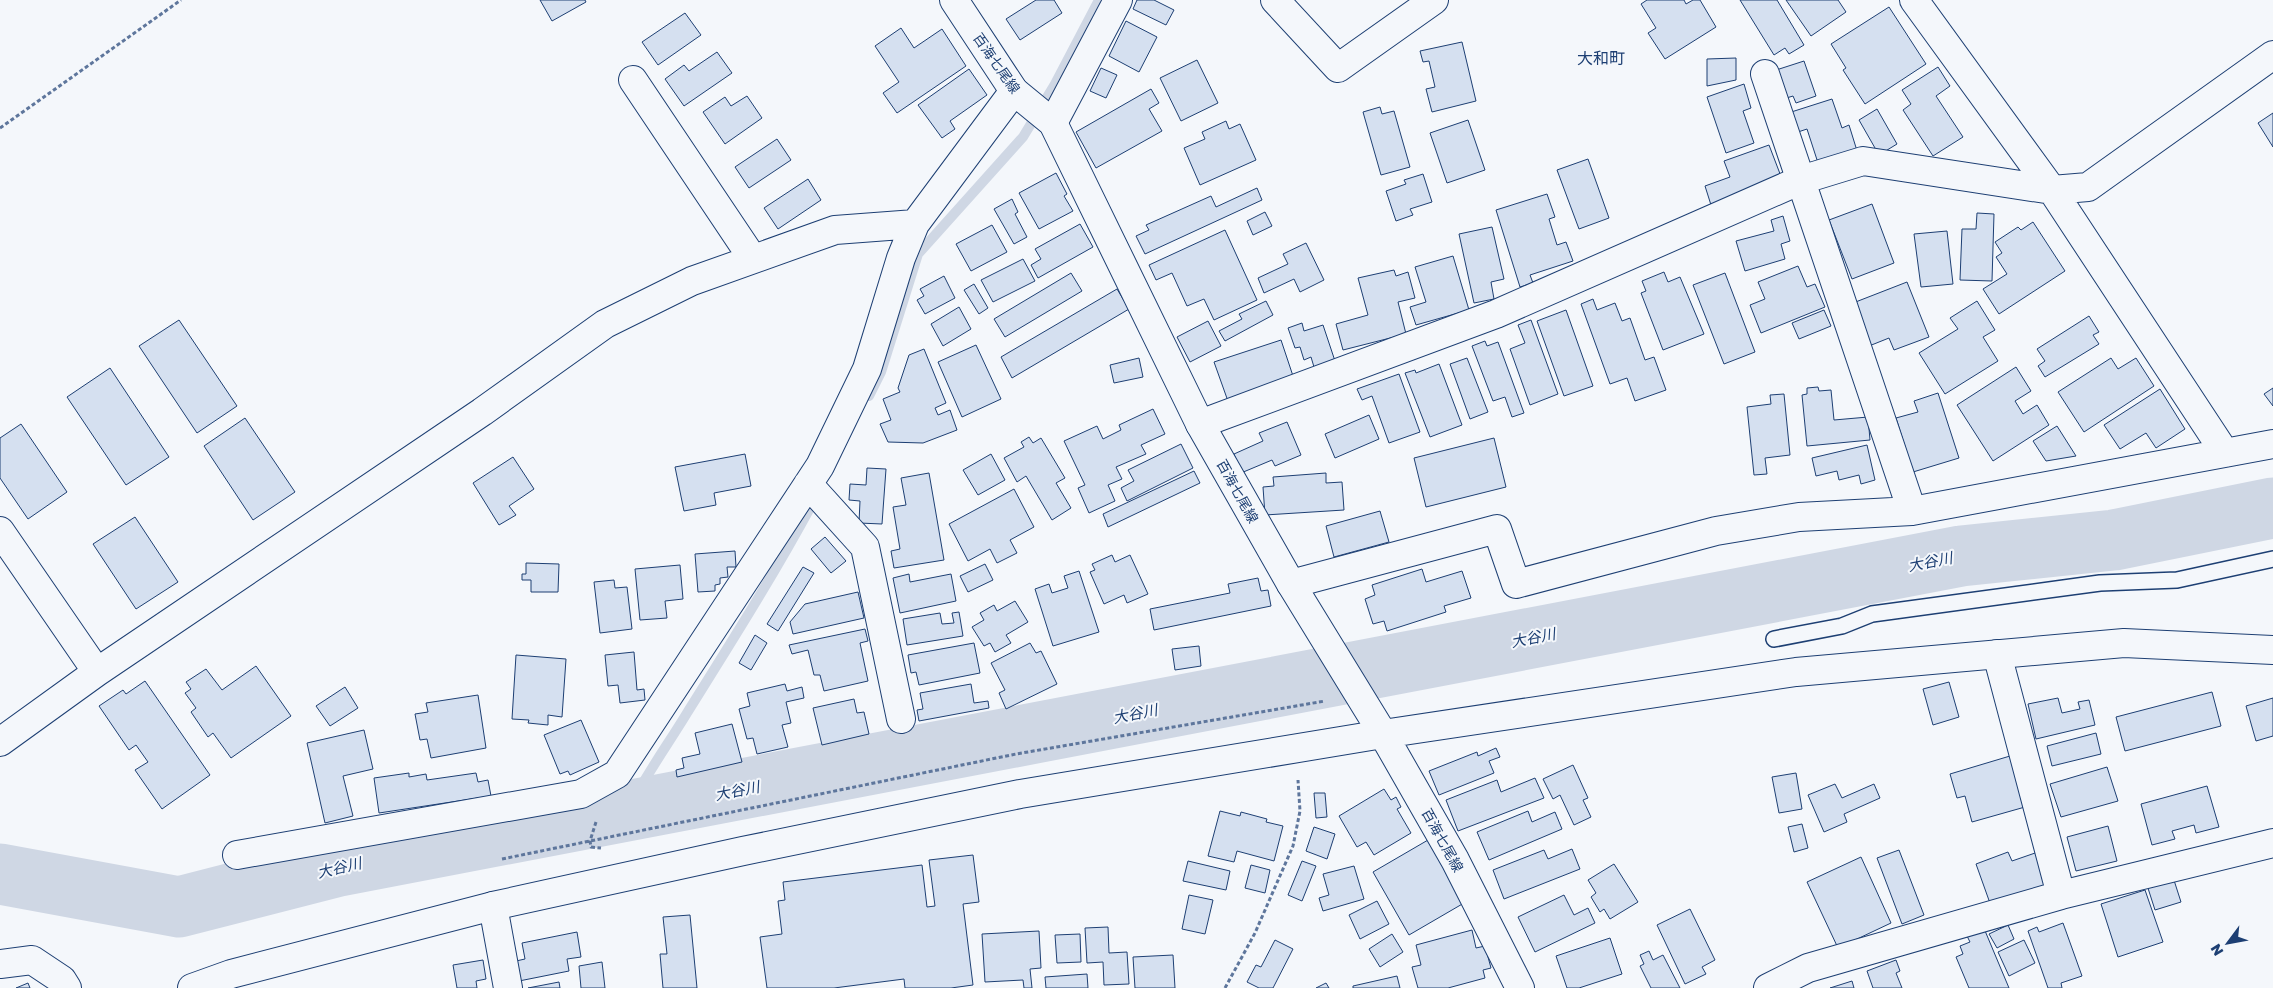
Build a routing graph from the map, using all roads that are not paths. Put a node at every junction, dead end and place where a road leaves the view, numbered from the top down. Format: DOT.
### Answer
graph roads {
  1 [pos="954,0"];
  2 [pos="1118,0"];
  3 [pos="1275,0"];
  4 [pos="1434,0"];
  5 [pos="1914,0"];
  6 [pos="2273,55"];
  7 [pos="1765,74"];
  8 [pos="633,80"];
  9 [pos="1035,108"];
  10 [pos="1801,180"];
  11 [pos="2052,190"];
  12 [pos="915,224"];
  13 [pos="753,259"];
  14 [pos="1200,424"];
  15 [pos="2273,444"];
  16 [pos="2225,453"];
  17 [pos="808,484"];
  18 [pos="1912,511"];
  19 [pos="0,532"];
  20 [pos="2273,559"];
  21 [pos="1291,584"];
  22 [pos="1774,639"];
  23 [pos="2273,650"];
  24 [pos="1997,654"];
  25 [pos="97,672"];
  26 [pos="901,720"];
  27 [pos="1384,734"];
  28 [pos="0,742"];
  29 [pos="2273,843"];
  30 [pos="237,855"];
  31 [pos="2061,895"];
  32 [pos="493,906"];
  33 [pos="0,964"];
  34 [pos="67,988"];
  35 [pos="192,988"];
  36 [pos="508,988"];
  37 [pos="1520,988"];
  38 [pos="1768,988"];
  1 -- 9 [label="street, 百海七尾線"];
  2 -- 9 [label="street"];
  3 -- 4 [label="street"];
  5 -- 11 [label="street"];
  6 -- 11 [label="street"];
  7 -- 10 [label="street"];
  8 -- 13 [label="street"];
  9 -- 12 [label="street"];
  9 -- 14 [label="street, 百海七尾線"];
  10 -- 11 [label="street"];
  10 -- 14 [label="street"];
  10 -- 18 [label="street"];
  11 -- 16 [label="street"];
  12 -- 13 [label="street"];
  12 -- 17 [label="street"];
  13 -- 25 [label="street"];
  14 -- 21 [label="street, 百海七尾線"];
  15 -- 16 [label="street"];
  16 -- 18 [label="street"];
  17 -- 26 [label="street"];
  17 -- 30 [label="street"];
  18 -- 21 [label="street"];
  19 -- 25 [label="street"];
  20 -- 22 [label="lane"];
  21 -- 27 [label="street, 百海七尾線"];
  23 -- 24 [label="street"];
  24 -- 27 [label="street"];
  24 -- 31 [label="street"];
  25 -- 28 [label="street"];
  27 -- 32 [label="street"];
  27 -- 37 [label="street, 百海七尾線"];
  29 -- 31 [label="street"];
  31 -- 38 [label="street"];
  32 -- 35 [label="street"];
  32 -- 36 [label="street"];
  33 -- 34 [label="street"];
}
